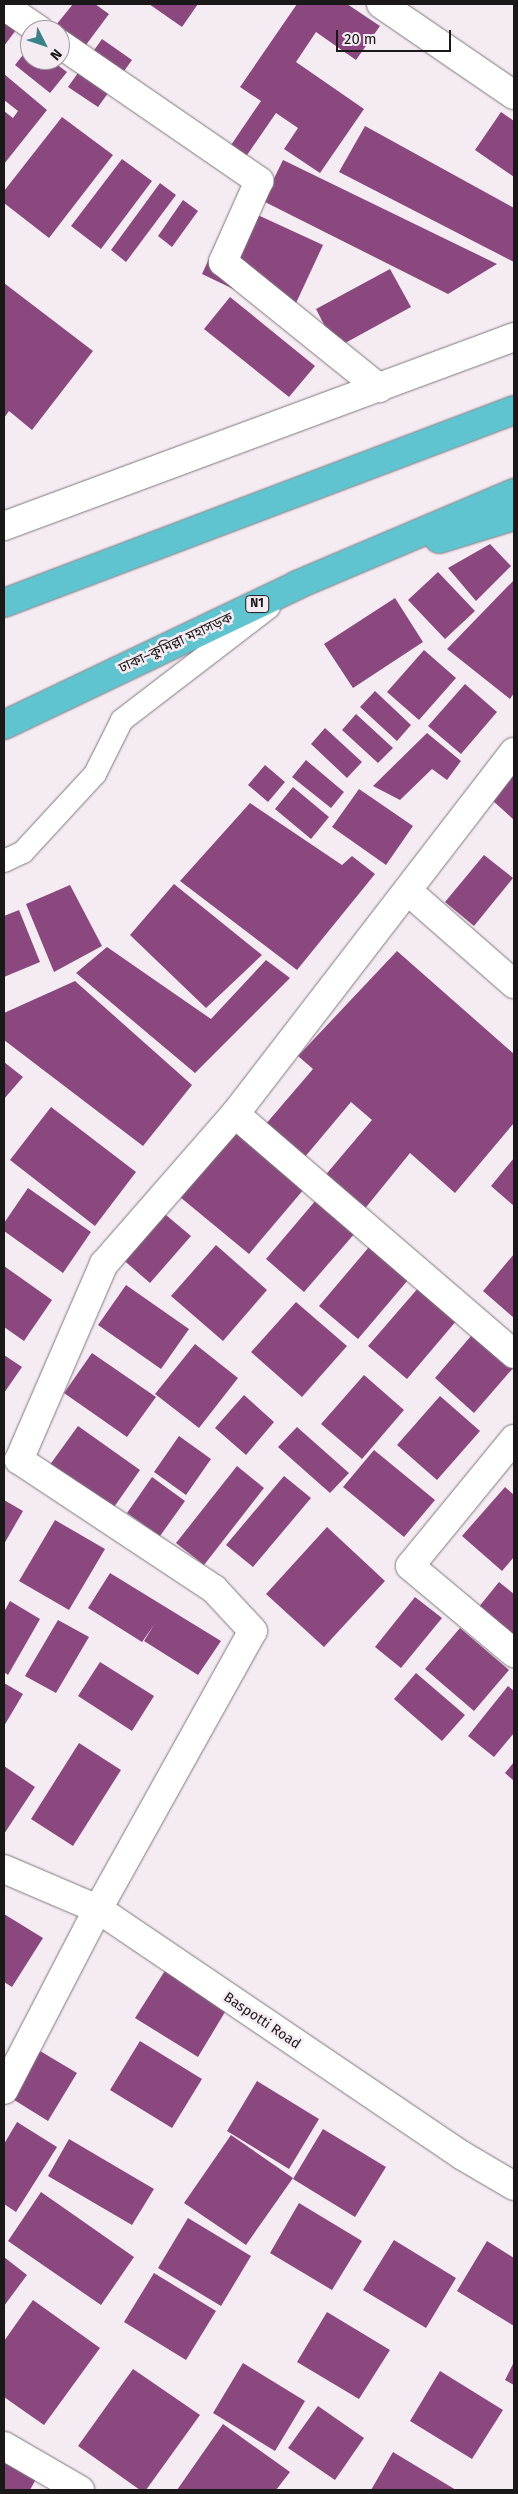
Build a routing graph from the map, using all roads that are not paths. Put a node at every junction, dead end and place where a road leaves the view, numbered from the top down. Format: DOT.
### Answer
graph roads {
  1 [pos="381,4"];
  2 [pos="4,6"];
  3 [pos="24,20"];
  4 [pos="70,51"];
  5 [pos="514,95"];
  6 [pos="514,337"];
  7 [pos="379,388"];
  8 [pos="514,410"];
  9 [pos="514,493"];
  10 [pos="514,516"];
  11 [pos="4,526"];
  12 [pos="297,585"];
  13 [pos="4,603"];
  14 [pos="4,725"];
  15 [pos="514,752"];
  16 [pos="4,861"];
  17 [pos="409,892"];
  18 [pos="514,984"];
  19 [pos="235,1114"];
  20 [pos="514,1354"];
  21 [pos="514,1439"];
  22 [pos="11,1463"];
  23 [pos="514,1653"];
  24 [pos="4,1869"];
  25 [pos="98,1910"];
  26 [pos="4,2090"];
  27 [pos="514,2186"];
  28 [pos="4,2446"];
  29 [pos="80,2490"];
  1 -- 5 [label="street"];
  2 -- 3 [label="street"];
  4 -- 7 [label="street"];
  6 -- 7 [label="street"];
  7 -- 11 [label="street"];
  8 -- 13 [label="highway"];
  9 -- 12 [label="highway, ঢাকা–কুমিল্লা মহাসড়ক / N1"];
  10 -- 12 [label="highway"];
  12 -- 14 [label="highway, ঢাকা–কুমিল্লা মহাসড়ক / N1"];
  12 -- 16 [label="lane"];
  15 -- 17 [label="street"];
  17 -- 18 [label="street"];
  17 -- 19 [label="street"];
  19 -- 20 [label="street"];
  19 -- 22 [label="street"];
  21 -- 23 [label="street"];
  22 -- 25 [label="street"];
  24 -- 25 [label="street, Baspotti Road"];
  25 -- 26 [label="street"];
  25 -- 27 [label="street, Baspotti Road"];
  28 -- 29 [label="street"];
}
